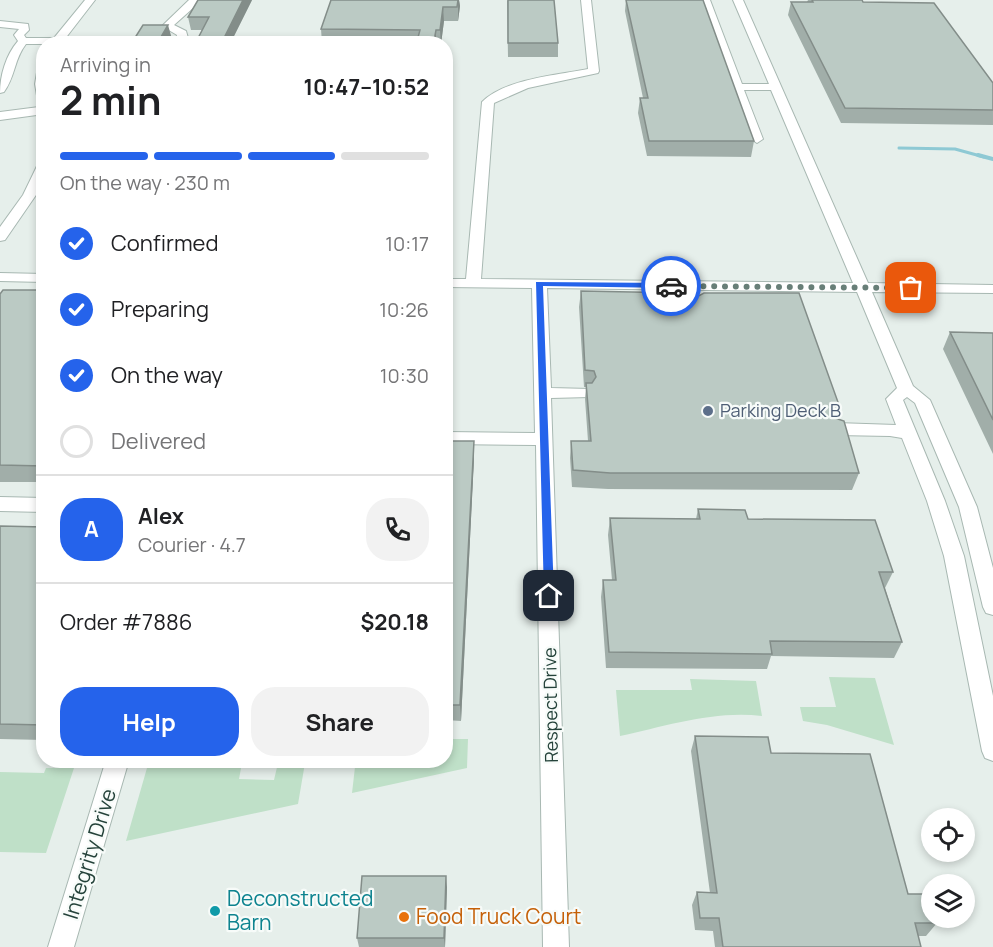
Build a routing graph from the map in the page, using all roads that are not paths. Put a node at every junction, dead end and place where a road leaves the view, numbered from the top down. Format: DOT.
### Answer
graph roads {
  1 [pos="90,0"];
  2 [pos="198,0"];
  3 [pos="586,0"];
  4 [pos="705,0"];
  5 [pos="738,0"];
  6 [pos="0,24"];
  7 [pos="61,36"];
  8 [pos="183,36"];
  9 [pos="23,41"];
  10 [pos="36,41"];
  11 [pos="4,78"];
  12 [pos="739,87"];
  13 [pos="776,87"];
  14 [pos="0,90"];
  15 [pos="36,109"];
  16 [pos="0,116"];
  17 [pos="757,139"];
  18 [pos="36,181"];
  19 [pos="29,195"];
  20 [pos="36,195"];
  21 [pos="0,237"];
  22 [pos="0,277"];
  23 [pos="36,278"];
  24 [pos="453,283"];
  25 [pos="473,283"];
  26 [pos="539,284"];
  27 [pos="864,288"];
  28 [pos="993,289"];
  29 [pos="906,389"];
  30 [pos="543,393"];
  31 [pos="584,393"];
  32 [pos="836,429"];
  33 [pos="909,434"];
  34 [pos="453,438"];
  35 [pos="543,439"];
  36 [pos="0,504"];
  37 [pos="36,505"];
  38 [pos="993,607"];
  39 [pos="993,751"];
  40 [pos="116,768"];
  41 [pos="61,947"];
  42 [pos="556,947"];
  1 -- 7 [label="street"];
  2 -- 8 [label="street"];
  3 -- 25 [label="street"];
  4 -- 12 [label="street"];
  5 -- 13 [label="street"];
  6 -- 9 [label="street"];
  9 -- 10 [label="street"];
  9 -- 11 [label="street"];
  11 -- 14 [label="street"];
  12 -- 13 [label="street"];
  12 -- 17 [label="street"];
  13 -- 27 [label="street"];
  15 -- 16 [label="street"];
  18 -- 19 [label="street"];
  19 -- 20 [label="street"];
  19 -- 21 [label="street"];
  22 -- 23 [label="street"];
  24 -- 25 [label="street"];
  25 -- 26 [label="street"];
  26 -- 27 [label="street"];
  26 -- 30 [label="street, Respect Drive"];
  27 -- 28 [label="street"];
  27 -- 29 [label="street"];
  29 -- 33 [label="street"];
  29 -- 38 [label="street"];
  30 -- 31 [label="street"];
  30 -- 35 [label="street, Respect Drive"];
  32 -- 33 [label="street"];
  33 -- 39 [label="street"];
  34 -- 35 [label="street"];
  35 -- 42 [label="street, Respect Drive"];
  36 -- 37 [label="street"];
  40 -- 41 [label="street, Integrity Drive"];
}
